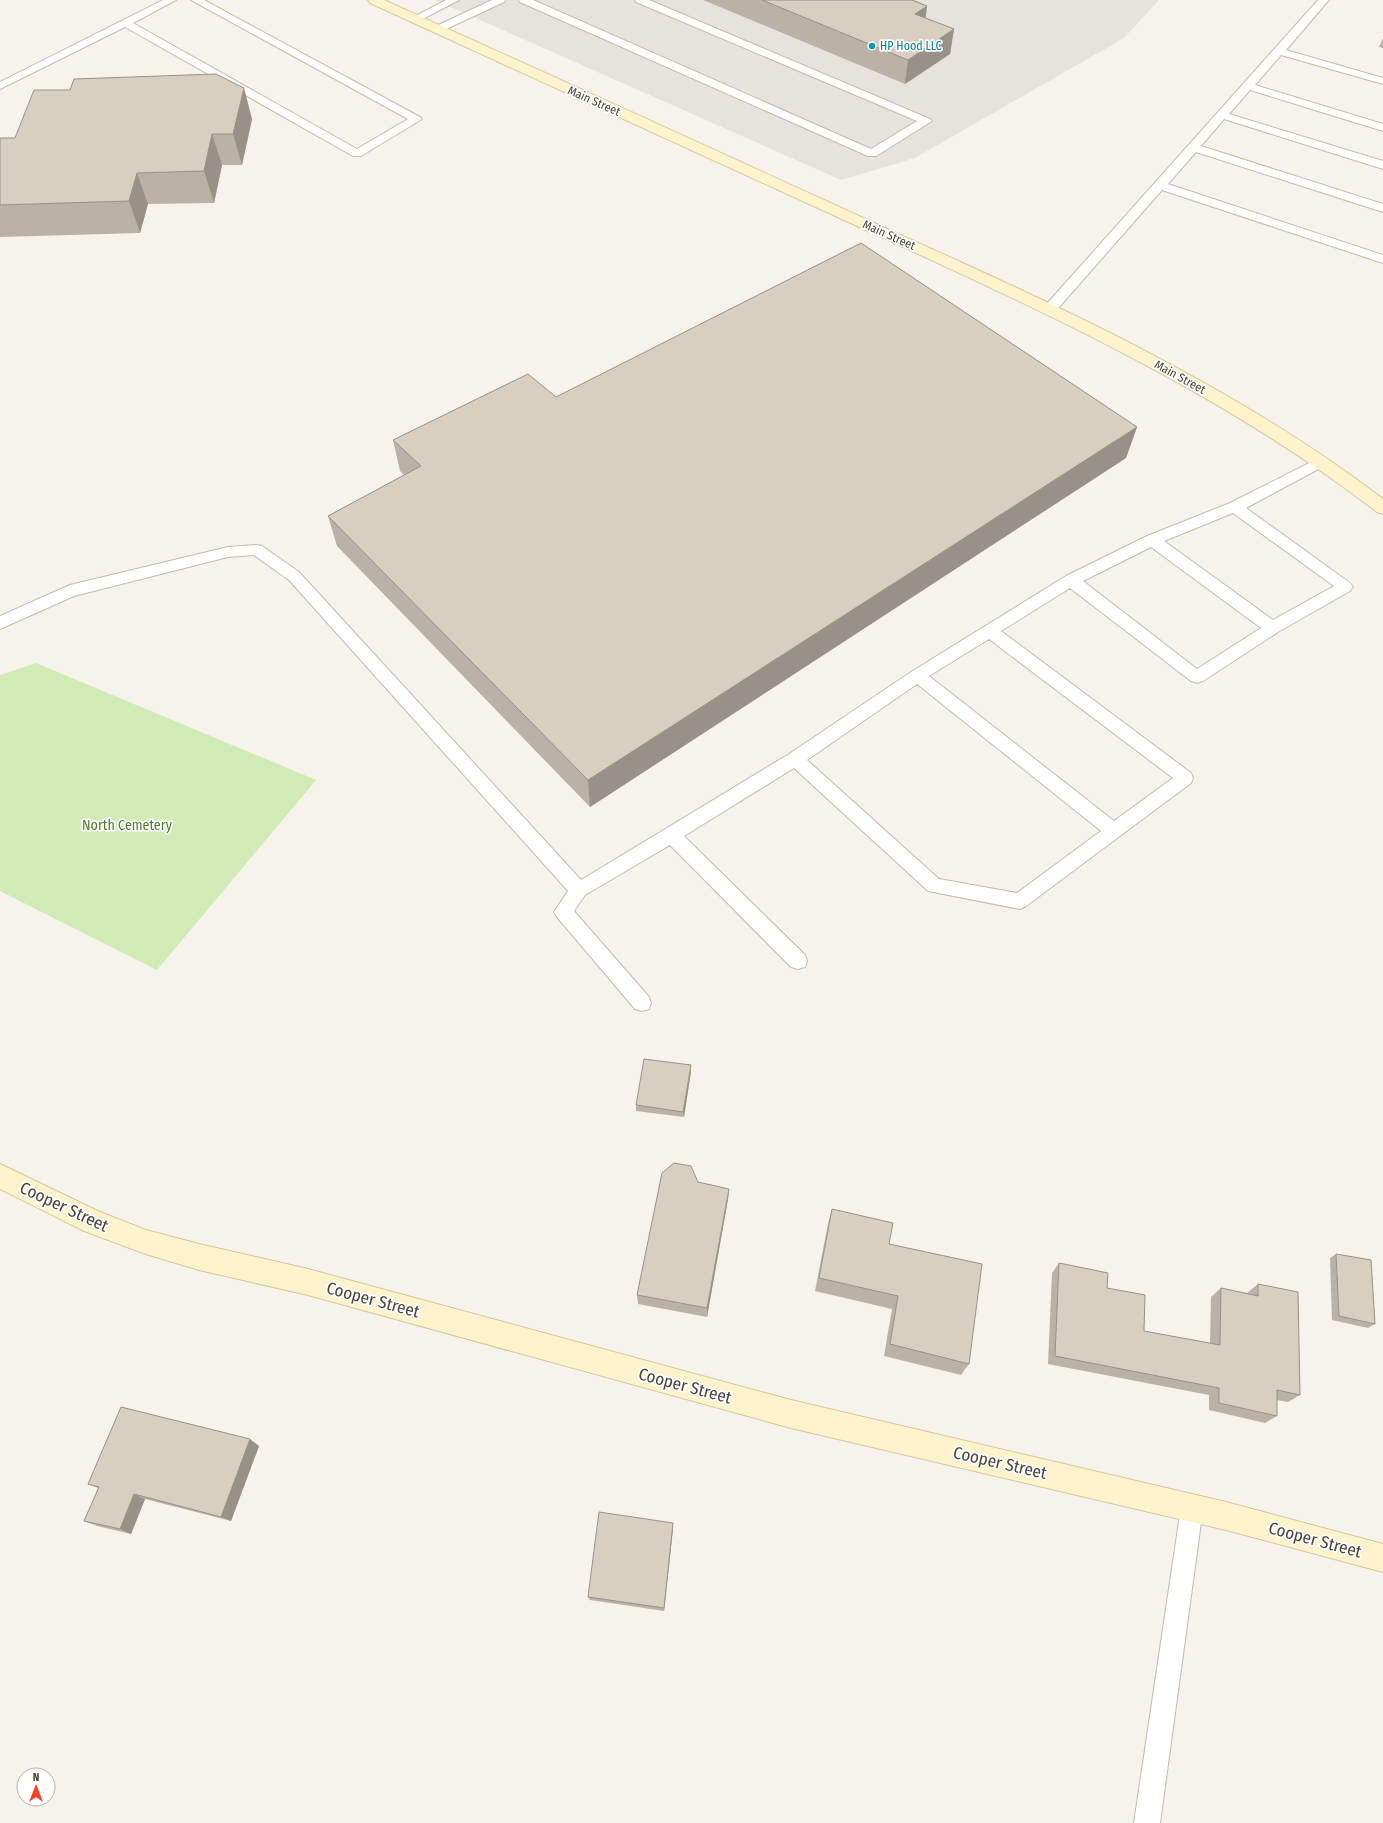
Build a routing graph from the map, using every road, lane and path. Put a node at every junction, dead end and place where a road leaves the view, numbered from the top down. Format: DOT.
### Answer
graph roads {
  1 [pos="171,0"];
  2 [pos="196,0"];
  3 [pos="374,0"];
  4 [pos="454,0"];
  5 [pos="500,0"];
  6 [pos="524,0"];
  7 [pos="640,0"];
  8 [pos="1324,0"];
  9 [pos="415,19"];
  10 [pos="125,23"];
  11 [pos="438,29"];
  12 [pos="1279,51"];
  13 [pos="1383,81"];
  14 [pos="0,86"];
  15 [pos="1248,86"];
  16 [pos="1222,114"];
  17 [pos="1383,128"];
  18 [pos="1193,147"];
  19 [pos="1383,165"];
  20 [pos="1160,185"];
  21 [pos="1383,208"];
  22 [pos="1383,259"];
  23 [pos="1049,310"];
  24 [pos="1321,462"];
  25 [pos="1235,507"];
  26 [pos="1383,508"];
  27 [pos="1152,540"];
  28 [pos="1071,580"];
  29 [pos="0,623"];
  30 [pos="1272,628"];
  31 [pos="989,631"];
  32 [pos="917,676"];
  33 [pos="795,759"];
  34 [pos="1114,831"];
  35 [pos="672,835"];
  36 [pos="579,890"];
  37 [pos="798,961"];
  38 [pos="642,1003"];
  39 [pos="0,1176"];
  40 [pos="1192,1508"];
  41 [pos="1383,1558"];
  42 [pos="1147,1823"];
  1 -- 10 [label="lane"];
  2 -- 10 [label="lane"];
  3 -- 9 [label="main road, Main Street"];
  4 -- 9 [label="lane"];
  5 -- 11 [label="lane"];
  6 -- 7 [label="lane"];
  8 -- 12 [label="lane"];
  9 -- 11 [label="main road, Main Street"];
  10 -- 14 [label="lane"];
  11 -- 23 [label="main road, Main Street"];
  12 -- 13 [label="lane"];
  12 -- 15 [label="lane"];
  15 -- 16 [label="lane"];
  15 -- 17 [label="lane"];
  16 -- 18 [label="lane"];
  16 -- 19 [label="lane"];
  18 -- 20 [label="lane"];
  18 -- 21 [label="lane"];
  20 -- 22 [label="lane"];
  20 -- 23 [label="lane"];
  23 -- 24 [label="main road, Main Street"];
  24 -- 25 [label="lane"];
  24 -- 26 [label="main road, Main Street"];
  25 -- 27 [label="lane"];
  25 -- 30 [label="lane"];
  27 -- 28 [label="lane"];
  27 -- 30 [label="lane"];
  28 -- 30 [label="lane"];
  28 -- 31 [label="lane"];
  29 -- 36 [label="lane"];
  31 -- 32 [label="lane"];
  31 -- 34 [label="lane"];
  32 -- 33 [label="lane"];
  32 -- 34 [label="lane"];
  33 -- 34 [label="lane"];
  33 -- 35 [label="lane"];
  35 -- 36 [label="lane"];
  35 -- 37 [label="lane"];
  36 -- 38 [label="lane"];
  39 -- 40 [label="main road, Cooper Street"];
  40 -- 41 [label="main road, Cooper Street"];
  40 -- 42 [label="lane"];
}
